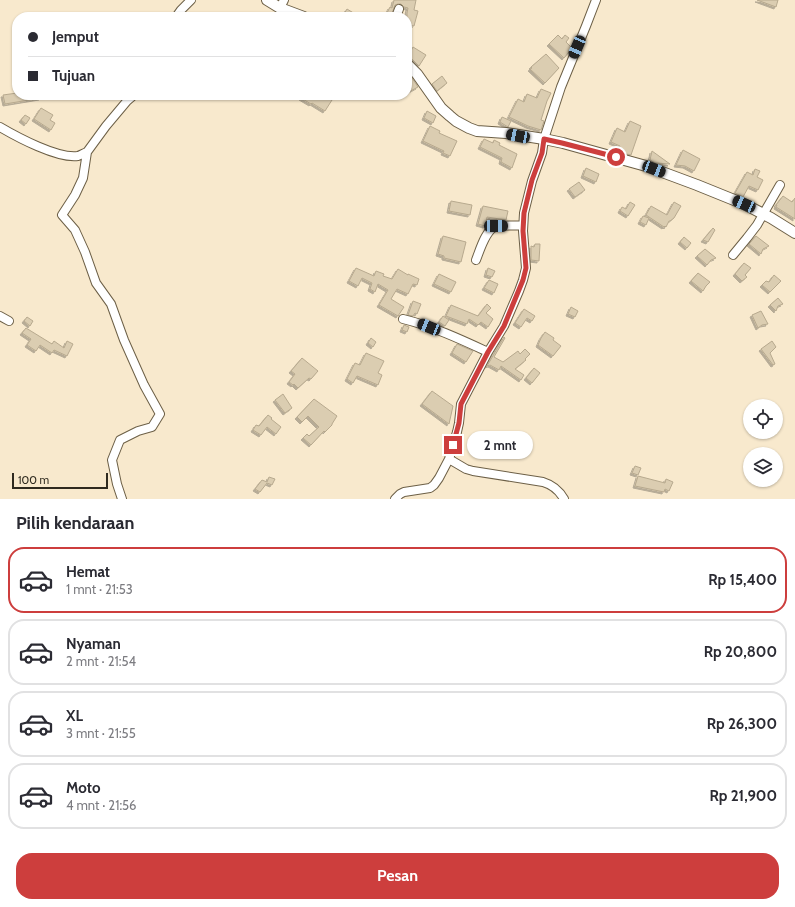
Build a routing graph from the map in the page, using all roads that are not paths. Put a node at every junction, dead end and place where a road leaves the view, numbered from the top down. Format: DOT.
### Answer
graph roads {
  1 [pos="191,0"];
  2 [pos="267,0"];
  3 [pos="596,0"];
  4 [pos="282,4"];
  5 [pos="399,9"];
  6 [pos="180,12"];
  7 [pos="296,12"];
  8 [pos="398,12"];
  9 [pos="412,70"];
  10 [pos="128,100"];
  11 [pos="0,127"];
  12 [pos="544,139"];
  13 [pos="87,152"];
  14 [pos="780,185"];
  15 [pos="763,214"];
  16 [pos="523,225"];
  17 [pos="795,233"];
  18 [pos="733,255"];
  19 [pos="476,260"];
  20 [pos="0,316"];
  21 [pos="404,320"];
  22 [pos="9,321"];
  23 [pos="488,352"];
  24 [pos="449,459"];
  25 [pos="122,499"];
  26 [pos="395,499"];
  27 [pos="564,499"];
  1 -- 6 [label="street"];
  2 -- 4 [label="main road"];
  3 -- 12 [label="street"];
  4 -- 7 [label="main road"];
  5 -- 8 [label="street"];
  9 -- 12 [label="main road"];
  10 -- 13 [label="street"];
  11 -- 13 [label="street"];
  12 -- 15 [label="main road"];
  12 -- 16 [label="street"];
  13 -- 25 [label="street"];
  14 -- 15 [label="street"];
  15 -- 17 [label="main road"];
  15 -- 18 [label="street"];
  16 -- 19 [label="street"];
  16 -- 23 [label="street"];
  20 -- 22 [label="street"];
  21 -- 23 [label="street"];
  23 -- 24 [label="street"];
  24 -- 26 [label="street"];
  24 -- 27 [label="street"];
}
